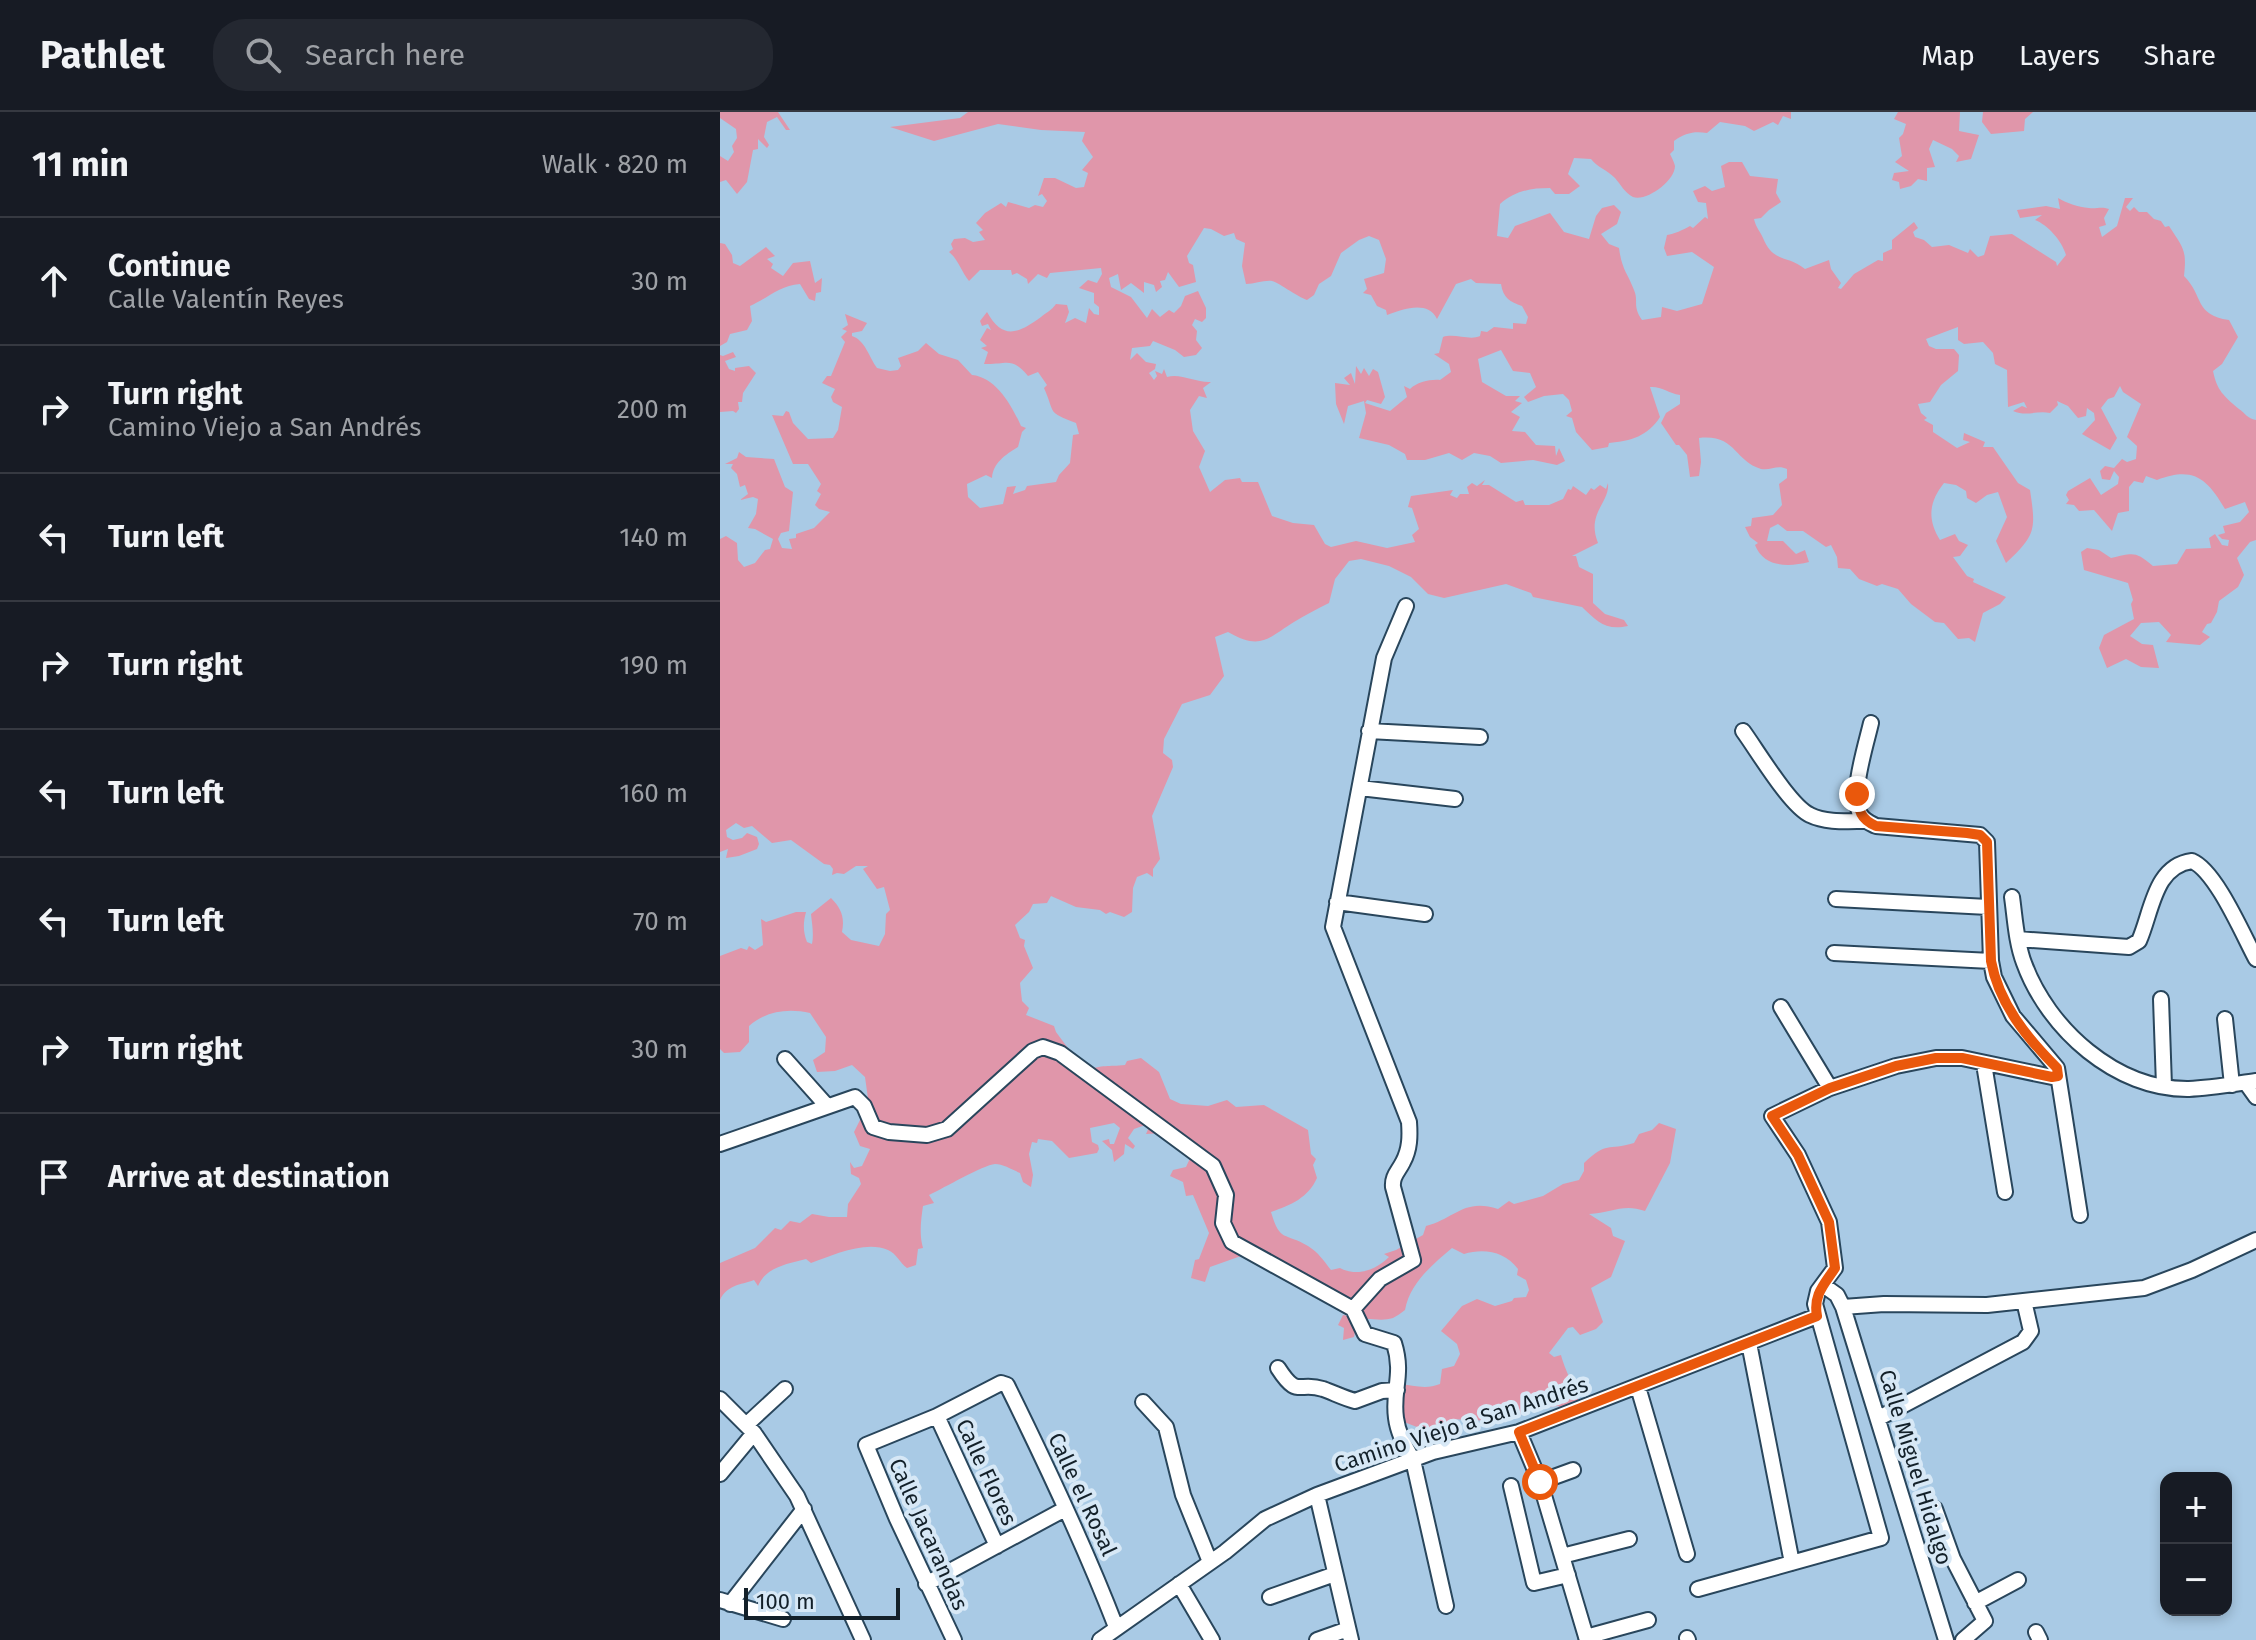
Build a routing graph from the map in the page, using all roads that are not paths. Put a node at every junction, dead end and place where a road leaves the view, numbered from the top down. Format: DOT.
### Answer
graph roads {
  1 [pos="1406,606"];
  2 [pos="1871,723"];
  3 [pos="1369,731"];
  4 [pos="1743,731"];
  5 [pos="1480,737"];
  6 [pos="1360,788"];
  7 [pos="1455,799"];
  8 [pos="1866,821"];
  9 [pos="2012,897"];
  10 [pos="1836,899"];
  11 [pos="1337,902"];
  12 [pos="1988,907"];
  13 [pos="1425,914"];
  14 [pos="2018,939"];
  15 [pos="1834,953"];
  16 [pos="2256,959"];
  17 [pos="1991,961"];
  18 [pos="2161,999"];
  19 [pos="1781,1007"];
  20 [pos="2225,1019"];
  21 [pos="785,1059"];
  22 [pos="1984,1064"];
  23 [pos="2058,1076"];
  24 [pos="2245,1083"];
  25 [pos="2164,1086"];
  26 [pos="1830,1088"];
  27 [pos="2256,1097"];
  28 [pos="827,1106"];
  29 [pos="720,1144"];
  30 [pos="2005,1192"];
  31 [pos="2080,1215"];
  32 [pos="2256,1240"];
  33 [pos="1823,1285"];
  34 [pos="2024,1301"];
  35 [pos="1843,1307"];
  36 [pos="1353,1309"];
  37 [pos="1817,1316"];
  38 [pos="1749,1343"];
  39 [pos="1278,1368"];
  40 [pos="1638,1387"];
  41 [pos="785,1389"];
  42 [pos="1397,1390"];
  43 [pos="720,1399"];
  44 [pos="1143,1402"];
  45 [pos="937,1416"];
  46 [pos="1879,1418"];
  47 [pos="750,1429"];
  48 [pos="1519,1432"];
  49 [pos="1413,1460"];
  50 [pos="1573,1470"];
  51 [pos="720,1474"];
  52 [pos="1540,1482"];
  53 [pos="1511,1486"];
  54 [pos="1317,1495"];
  55 [pos="804,1509"];
  56 [pos="1065,1509"];
  57 [pos="1935,1509"];
  58 [pos="1629,1539"];
  59 [pos="997,1546"];
  60 [pos="1687,1554"];
  61 [pos="1562,1556"];
  62 [pos="1210,1562"];
  63 [pos="1792,1563"];
  64 [pos="1335,1574"];
  65 [pos="1568,1575"];
  66 [pos="2018,1580"];
  67 [pos="926,1584"];
  68 [pos="1179,1584"];
  69 [pos="1698,1589"];
  70 [pos="1270,1597"];
  71 [pos="725,1602"];
  72 [pos="1975,1603"];
  73 [pos="1446,1606"];
  74 [pos="783,1619"];
  75 [pos="1648,1620"];
  76 [pos="1116,1627"];
  77 [pos="1350,1635"];
  78 [pos="1587,1639"];
  79 [pos="863,1640"];
  80 [pos="954,1640"];
  81 [pos="1100,1640"];
  82 [pos="1212,1640"];
  83 [pos="1317,1640"];
  84 [pos="1946,1640"];
  85 [pos="1963,1640"];
  1 -- 3 [label="street"];
  2 -- 8 [label="street"];
  3 -- 5 [label="street"];
  3 -- 6 [label="street"];
  4 -- 8 [label="street"];
  6 -- 7 [label="street"];
  6 -- 11 [label="street"];
  8 -- 12 [label="street"];
  9 -- 14 [label="street"];
  10 -- 12 [label="street"];
  11 -- 13 [label="street"];
  11 -- 36 [label="street"];
  12 -- 17 [label="street"];
  14 -- 16 [label="street"];
  14 -- 25 [label="street"];
  15 -- 17 [label="street"];
  17 -- 23 [label="street"];
  18 -- 25 [label="street"];
  19 -- 26 [label="street"];
  20 -- 24 [label="street"];
  21 -- 28 [label="street"];
  22 -- 23 [label="street"];
  22 -- 26 [label="street"];
  22 -- 30 [label="street"];
  23 -- 31 [label="street"];
  24 -- 25 [label="street"];
  24 -- 27 [label="street"];
  26 -- 33 [label="street"];
  28 -- 29 [label="street"];
  28 -- 36 [label="street"];
  32 -- 34 [label="street"];
  33 -- 35 [label="street"];
  33 -- 37 [label="street"];
  34 -- 35 [label="street"];
  34 -- 46 [label="street"];
  35 -- 46 [label="street, Calle Miguel Hidalgo"];
  36 -- 42 [label="street"];
  37 -- 38 [label="street, Camino Viejo a San Andrés"];
  37 -- 63 [label="street"];
  38 -- 40 [label="street, Camino Viejo a San Andrés"];
  38 -- 63 [label="street"];
  39 -- 42 [label="street"];
  40 -- 48 [label="street, Camino Viejo a San Andrés"];
  40 -- 60 [label="street"];
  41 -- 47 [label="street"];
  42 -- 49 [label="street"];
  43 -- 47 [label="street"];
  44 -- 62 [label="street"];
  45 -- 56 [label="street, Calle el Rosal"];
  45 -- 59 [label="street, Calle Flores"];
  45 -- 67 [label="street, Calle Jacarandas"];
  46 -- 84 [label="street, Calle Miguel Hidalgo"];
  47 -- 51 [label="street"];
  47 -- 55 [label="street"];
  48 -- 49 [label="street, Camino Viejo a San Andrés"];
  48 -- 52 [label="street"];
  49 -- 54 [label="street, Camino Viejo a San Andrés"];
  49 -- 73 [label="street"];
  50 -- 52 [label="street"];
  52 -- 61 [label="street"];
  53 -- 65 [label="street"];
  54 -- 62 [label="street, Camino Viejo a San Andrés"];
  54 -- 64 [label="street"];
  55 -- 71 [label="street"];
  55 -- 79 [label="street"];
  56 -- 59 [label="street"];
  56 -- 76 [label="street, Calle el Rosal"];
  57 -- 72 [label="street"];
  58 -- 61 [label="street"];
  59 -- 67 [label="street"];
  61 -- 65 [label="street"];
  62 -- 68 [label="street, Camino Viejo a San Andrés"];
  63 -- 69 [label="street"];
  64 -- 70 [label="street"];
  64 -- 77 [label="street"];
  65 -- 78 [label="street"];
  66 -- 72 [label="street"];
  67 -- 80 [label="street, Calle Jacarandas"];
  68 -- 76 [label="street, Camino Viejo a San Andrés"];
  68 -- 82 [label="street"];
  71 -- 74 [label="street"];
  72 -- 85 [label="street"];
  75 -- 78 [label="street"];
  76 -- 81 [label="street, Camino Viejo a San Andrés"];
  77 -- 83 [label="street"];
}
